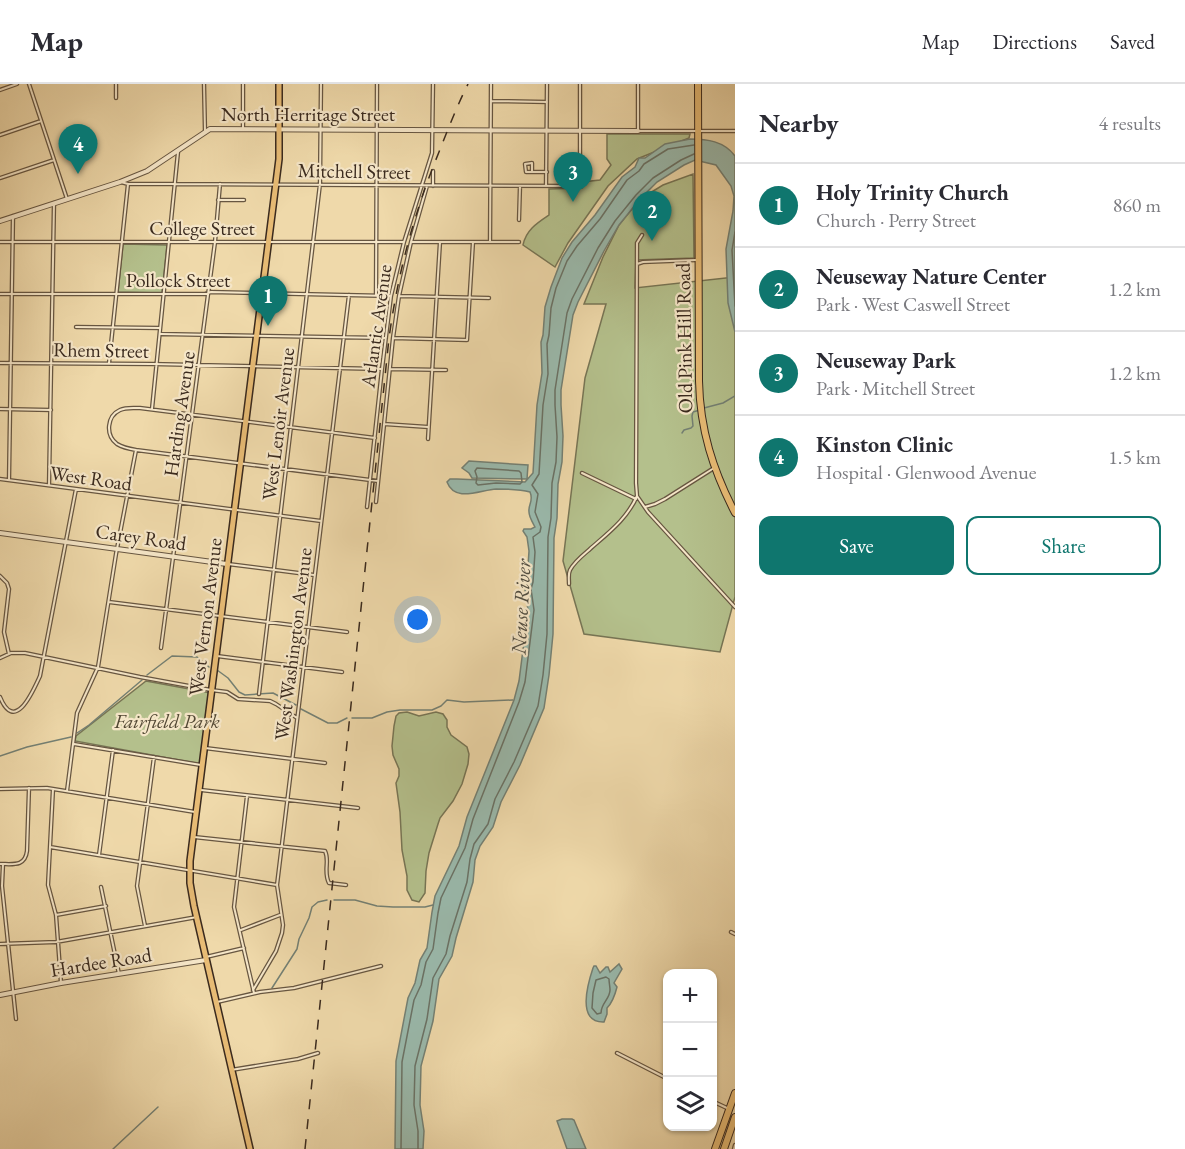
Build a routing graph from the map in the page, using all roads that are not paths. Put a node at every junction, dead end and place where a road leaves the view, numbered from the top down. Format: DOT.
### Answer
graph roads {
  1 [pos="17,84"];
  2 [pos="29,84"];
  3 [pos="116,84"];
  4 [pos="204,84"];
  5 [pos="243,84"];
  6 [pos="279,84"];
  7 [pos="321,84"];
  8 [pos="377,84"];
  9 [pos="433,84"];
  10 [pos="490,84"];
  11 [pos="547,84"];
  12 [pos="580,84"];
  13 [pos="638,84"];
  14 [pos="698,84"];
  15 [pos="0,90"];
  16 [pos="116,98"];
  17 [pos="490,102"];
  18 [pos="547,102"];
  19 [pos="41,121"];
  20 [pos="243,129"];
  21 [pos="279,129"];
  22 [pos="321,129"];
  23 [pos="376,129"];
  24 [pos="432,130"];
  25 [pos="491,130"];
  26 [pos="547,130"];
  27 [pos="205,131"];
  28 [pos="580,131"];
  29 [pos="638,131"];
  30 [pos="735,131"];
  31 [pos="697,133"];
  32 [pos="0,135"];
  33 [pos="178,149"];
  34 [pos="54,160"];
  35 [pos="433,171"];
  36 [pos="532,172"];
  37 [pos="547,172"];
  38 [pos="0,178"];
  39 [pos="120,182"];
  40 [pos="128,184"];
  41 [pos="175,184"];
  42 [pos="220,184"];
  43 [pos="275,184"];
  44 [pos="320,184"];
  45 [pos="376,185"];
  46 [pos="421,186"];
  47 [pos="427,186"];
  48 [pos="433,186"];
  49 [pos="490,186"];
  50 [pos="520,186"];
  51 [pos="546,187"];
  52 [pos="67,199"];
  53 [pos="218,200"];
  54 [pos="243,200"];
  55 [pos="54,203"];
  56 [pos="13,216"];
  57 [pos="519,220"];
  58 [pos="0,221"];
  59 [pos="642,235"];
  60 [pos="376,241"];
  61 [pos="0,242"];
  62 [pos="12,242"];
  63 [pos="54,242"];
  64 [pos="122,242"];
  65 [pos="169,242"];
  66 [pos="215,242"];
  67 [pos="268,242"];
  68 [pos="313,242"];
  69 [pos="404,242"];
  70 [pos="411,242"];
  71 [pos="440,242"];
  72 [pos="473,242"];
  73 [pos="490,242"];
  74 [pos="519,242"];
  75 [pos="699,260"];
  76 [pos="637,264"];
  77 [pos="208,293"];
  78 [pos="0,294"];
  79 [pos="12,294"];
  80 [pos="53,294"];
  81 [pos="116,294"];
  82 [pos="164,294"];
  83 [pos="262,294"];
  84 [pos="307,294"];
  85 [pos="349,295"];
  86 [pos="376,296"];
  87 [pos="392,296"];
  88 [pos="399,296"];
  89 [pos="436,297"];
  90 [pos="470,298"];
  91 [pos="489,298"];
  92 [pos="76,327"];
  93 [pos="113,328"];
  94 [pos="160,328"];
  95 [pos="159,333"];
  96 [pos="203,334"];
  97 [pos="256,336"];
  98 [pos="302,337"];
  99 [pos="344,337"];
  100 [pos="386,338"];
  101 [pos="393,338"];
  102 [pos="433,339"];
  103 [pos="0,363"];
  104 [pos="10,363"];
  105 [pos="52,363"];
  106 [pos="109,363"];
  107 [pos="156,364"];
  108 [pos="199,365"];
  109 [pos="252,366"];
  110 [pos="298,368"];
  111 [pos="340,368"];
  112 [pos="382,369"];
  113 [pos="390,369"];
  114 [pos="431,369"];
  115 [pos="446,370"];
  116 [pos="0,409"];
  117 [pos="10,409"];
  118 [pos="152,409"];
  119 [pos="51,410"];
  120 [pos="193,414"];
  121 [pos="245,421"];
  122 [pos="384,424"];
  123 [pos="291,427"];
  124 [pos="428,427"];
  125 [pos="332,432"];
  126 [pos="375,438"];
  127 [pos="428,439"];
  128 [pos="136,450"];
  129 [pos="187,457"];
  130 [pos="239,464"];
  131 [pos="714,468"];
  132 [pos="286,470"];
  133 [pos="582,473"];
  134 [pos="327,475"];
  135 [pos="0,479"];
  136 [pos="9,480"];
  137 [pos="370,480"];
  138 [pos="378,481"];
  139 [pos="49,486"];
  140 [pos="76,489"];
  141 [pos="127,496"];
  142 [pos="637,497"];
  143 [pos="376,502"];
  144 [pos="180,503"];
  145 [pos="368,507"];
  146 [pos="645,507"];
  147 [pos="233,510"];
  148 [pos="735,513"];
  149 [pos="280,516"];
  150 [pos="321,521"];
  151 [pos="0,533"];
  152 [pos="65,541"];
  153 [pos="117,548"];
  154 [pos="173,556"];
  155 [pos="227,564"];
  156 [pos="274,570"];
  157 [pos="314,575"];
  158 [pos="0,576"];
  159 [pos="569,584"];
  160 [pos="109,602"];
  161 [pos="735,607"];
  162 [pos="166,609"];
  163 [pos="220,616"];
  164 [pos="267,622"];
  165 [pos="308,627"];
  166 [pos="348,632"];
  167 [pos="161,648"];
  168 [pos="9,654"];
  169 [pos="215,656"];
  170 [pos="44,657"];
  171 [pos="0,658"];
  172 [pos="262,662"];
  173 [pos="303,667"];
  174 [pos="98,668"];
  175 [pos="342,672"];
  176 [pos="211,690"];
  177 [pos="259,694"];
  178 [pos="0,697"];
  179 [pos="297,718"];
  180 [pos="73,744"];
  181 [pos="203,748"];
  182 [pos="113,750"];
  183 [pos="154,757"];
  184 [pos="293,759"];
  185 [pos="325,763"];
  186 [pos="201,765"];
  187 [pos="29,788"];
  188 [pos="0,789"];
  189 [pos="53,789"];
  190 [pos="198,790"];
  191 [pos="67,791"];
  192 [pos="247,796"];
  193 [pos="107,798"];
  194 [pos="288,800"];
  195 [pos="148,805"];
  196 [pos="358,808"];
  197 [pos="195,812"];
  198 [pos="192,837"];
  199 [pos="242,842"];
  200 [pos="50,847"];
  201 [pos="282,847"];
  202 [pos="99,856"];
  203 [pos="140,862"];
  204 [pos="1,864"];
  205 [pos="190,870"];
  206 [pos="237,878"];
  207 [pos="277,885"];
  208 [pos="346,885"];
  209 [pos="102,887"];
  210 [pos="106,906"];
  211 [pos="56,915"];
  212 [pos="280,915"];
  213 [pos="197,917"];
  214 [pos="146,927"];
  215 [pos="240,930"];
  216 [pos="111,933"];
  217 [pos="58,942"];
  218 [pos="0,944"];
  219 [pos="8,944"];
  220 [pos="244,948"];
  221 [pos="206,958"];
  222 [pos="381,966"];
  223 [pos="119,974"];
  224 [pos="61,983"];
  225 [pos="254,991"];
  226 [pos="13,992"];
  227 [pos="0,995"];
  228 [pos="216,1002"];
  229 [pos="16,1019"];
  230 [pos="318,1053"];
  231 [pos="617,1053"];
  232 [pos="231,1070"];
  233 [pos="664,1077"];
  234 [pos="735,1093"];
  235 [pos="717,1103"];
  236 [pos="729,1109"];
  237 [pos="735,1117"];
  238 [pos="250,1149"];
  239 [pos="715,1149"];
  240 [pos="724,1149"];
  1 -- 15 [label="street"];
  2 -- 19 [label="street"];
  3 -- 16 [label="street"];
  4 -- 27 [label="street"];
  5 -- 20 [label="street"];
  6 -- 21 [label="main road, West Vernon Avenue"];
  7 -- 22 [label="street, West Lenoir Avenue"];
  8 -- 23 [label="street"];
  9 -- 24 [label="street, Atlantic Avenue"];
  10 -- 17 [label="street"];
  11 -- 18 [label="street"];
  12 -- 28 [label="street"];
  13 -- 29 [label="street"];
  14 -- 31 [label="highway, Old Pink Hill Road"];
  17 -- 18 [label="street"];
  17 -- 25 [label="street"];
  18 -- 26 [label="street"];
  19 -- 32 [label="street"];
  19 -- 34 [label="street"];
  20 -- 21 [label="street, North Herritage Street"];
  20 -- 27 [label="street, North Herritage Street"];
  21 -- 22 [label="street, North Herritage Street"];
  21 -- 43 [label="main road, West Vernon Avenue"];
  22 -- 23 [label="street, North Herritage Street"];
  22 -- 44 [label="street, West Lenoir Avenue"];
  23 -- 24 [label="street, North Herritage Street"];
  23 -- 45 [label="street"];
  24 -- 25 [label="street, North Herritage Street"];
  24 -- 46 [label="street, Atlantic Avenue"];
  25 -- 26 [label="street, North Herritage Street"];
  25 -- 49 [label="street"];
  26 -- 28 [label="street, North Herritage Street"];
  26 -- 37 [label="street"];
  27 -- 33 [label="street, North Herritage Street"];
  28 -- 29 [label="street, North Herritage Street"];
  28 -- 51 [label="street, Mitchell Street"];
  29 -- 31 [label="street"];
  30 -- 31 [label="street"];
  31 -- 75 [label="highway, Old Pink Hill Road"];
  33 -- 39 [label="street, North Herritage Street"];
  33 -- 41 [label="street"];
  34 -- 38 [label="street"];
  34 -- 52 [label="street"];
  35 -- 48 [label="street"];
  36 -- 37 [label="street"];
  37 -- 51 [label="street"];
  39 -- 40 [label="street, Mitchell Street"];
  39 -- 52 [label="street, North Herritage Street"];
  40 -- 41 [label="street, Mitchell Street"];
  40 -- 64 [label="street"];
  41 -- 42 [label="street, Mitchell Street"];
  41 -- 65 [label="street"];
  42 -- 43 [label="street, Mitchell Street"];
  42 -- 53 [label="street, Harding Avenue"];
  43 -- 44 [label="street, Mitchell Street"];
  43 -- 67 [label="main road, West Vernon Avenue"];
  44 -- 45 [label="street, Mitchell Street"];
  44 -- 68 [label="street, West Lenoir Avenue"];
  45 -- 46 [label="street, Mitchell Street"];
  45 -- 60 [label="street"];
  46 -- 47 [label="street, Mitchell Street"];
  46 -- 69 [label="street, Atlantic Avenue"];
  47 -- 48 [label="street, Mitchell Street"];
  47 -- 70 [label="street, Atlantic Avenue"];
  48 -- 49 [label="street, Mitchell Street"];
  49 -- 50 [label="street, Mitchell Street"];
  49 -- 73 [label="street"];
  50 -- 51 [label="street, Mitchell Street"];
  50 -- 57 [label="street"];
  52 -- 55 [label="street, North Herritage Street"];
  53 -- 54 [label="street"];
  53 -- 66 [label="street, Harding Avenue"];
  55 -- 56 [label="street, North Herritage Street"];
  55 -- 63 [label="street"];
  56 -- 58 [label="street, North Herritage Street"];
  56 -- 62 [label="street"];
  59 -- 76 [label="street"];
  60 -- 68 [label="street, College Street"];
  60 -- 69 [label="street, College Street"];
  60 -- 86 [label="street"];
  61 -- 62 [label="street, College Street"];
  62 -- 63 [label="street, College Street"];
  62 -- 79 [label="street"];
  63 -- 64 [label="street, College Street"];
  63 -- 80 [label="street"];
  64 -- 65 [label="street, College Street"];
  64 -- 81 [label="street"];
  65 -- 66 [label="street, College Street"];
  65 -- 82 [label="street"];
  66 -- 67 [label="street, College Street"];
  66 -- 77 [label="street, Harding Avenue"];
  67 -- 68 [label="street, College Street"];
  67 -- 83 [label="main road, West Vernon Avenue"];
  68 -- 84 [label="street, West Lenoir Avenue"];
  69 -- 87 [label="street, Atlantic Avenue"];
  70 -- 71 [label="street"];
  70 -- 88 [label="street, Atlantic Avenue"];
  71 -- 72 [label="street"];
  71 -- 89 [label="street"];
  72 -- 73 [label="street"];
  72 -- 90 [label="street"];
  73 -- 74 [label="street"];
  75 -- 76 [label="street"];
  75 -- 131 [label="highway, Old Pink Hill Road"];
  76 -- 142 [label="street"];
  77 -- 82 [label="street, Pollock Street"];
  77 -- 83 [label="street, Pollock Street"];
  77 -- 96 [label="street, Harding Avenue"];
  78 -- 79 [label="street, Pollock Street"];
  79 -- 80 [label="street, Pollock Street"];
  79 -- 104 [label="street"];
  80 -- 81 [label="street, Pollock Street"];
  80 -- 105 [label="street"];
  81 -- 82 [label="street, Pollock Street"];
  81 -- 93 [label="street"];
  82 -- 94 [label="street"];
  83 -- 84 [label="street, Pollock Street"];
  83 -- 97 [label="main road, West Vernon Avenue"];
  84 -- 85 [label="street, Pollock Street"];
  84 -- 98 [label="street, West Lenoir Avenue"];
  85 -- 86 [label="street, Pollock Street"];
  85 -- 99 [label="street, West Washington Avenue"];
  86 -- 87 [label="street, Pollock Street"];
  87 -- 100 [label="street, Atlantic Avenue"];
  88 -- 89 [label="street"];
  88 -- 101 [label="street, Atlantic Avenue"];
  89 -- 90 [label="street"];
  89 -- 102 [label="street"];
  90 -- 91 [label="street"];
  90 -- 102 [label="street"];
  92 -- 93 [label="street"];
  93 -- 94 [label="street"];
  93 -- 106 [label="street"];
  94 -- 95 [label="street"];
  95 -- 96 [label="street"];
  95 -- 107 [label="street"];
  96 -- 97 [label="street"];
  96 -- 108 [label="street, Harding Avenue"];
  97 -- 98 [label="street"];
  97 -- 109 [label="main road, West Vernon Avenue"];
  98 -- 99 [label="street"];
  98 -- 110 [label="street, West Lenoir Avenue"];
  99 -- 100 [label="street"];
  99 -- 111 [label="street, West Washington Avenue"];
  100 -- 112 [label="street, Atlantic Avenue"];
  101 -- 102 [label="street"];
  101 -- 113 [label="street, Atlantic Avenue"];
  102 -- 114 [label="street"];
  103 -- 104 [label="street, Rhem Street"];
  104 -- 105 [label="street, Rhem Street"];
  104 -- 117 [label="street"];
  105 -- 106 [label="street, Rhem Street"];
  105 -- 119 [label="street"];
  106 -- 107 [label="street, Rhem Street"];
  107 -- 108 [label="street, Rhem Street"];
  107 -- 118 [label="street"];
  108 -- 109 [label="street, Rhem Street"];
  108 -- 120 [label="street, Harding Avenue"];
  109 -- 110 [label="street, Rhem Street"];
  109 -- 121 [label="main road, West Vernon Avenue"];
  110 -- 111 [label="street, Rhem Street"];
  110 -- 123 [label="street, West Lenoir Avenue"];
  111 -- 112 [label="street, Rhem Street"];
  111 -- 125 [label="street, West Washington Avenue"];
  112 -- 126 [label="street, Atlantic Avenue"];
  113 -- 114 [label="street"];
  113 -- 122 [label="street, Atlantic Avenue"];
  114 -- 115 [label="street"];
  114 -- 124 [label="street"];
  116 -- 117 [label="street"];
  117 -- 119 [label="street"];
  117 -- 136 [label="street"];
  118 -- 120 [label="street"];
  118 -- 128 [label="street"];
  119 -- 139 [label="street"];
  120 -- 121 [label="street"];
  120 -- 129 [label="street, Harding Avenue"];
  121 -- 123 [label="street"];
  121 -- 130 [label="main road, West Vernon Avenue"];
  122 -- 124 [label="street"];
  122 -- 138 [label="street, Atlantic Avenue"];
  123 -- 125 [label="street"];
  123 -- 132 [label="street, West Lenoir Avenue"];
  124 -- 127 [label="street"];
  125 -- 126 [label="street"];
  125 -- 134 [label="street, West Washington Avenue"];
  126 -- 137 [label="street, Atlantic Avenue"];
  128 -- 129 [label="street"];
  128 -- 141 [label="street"];
  129 -- 130 [label="street"];
  129 -- 144 [label="street, Harding Avenue"];
  130 -- 132 [label="street"];
  130 -- 147 [label="main road, West Vernon Avenue"];
  131 -- 146 [label="street"];
  131 -- 148 [label="highway, Old Pink Hill Road"];
  132 -- 134 [label="street"];
  132 -- 149 [label="street, West Lenoir Avenue"];
  133 -- 142 [label="street"];
  134 -- 137 [label="street"];
  134 -- 150 [label="street, West Washington Avenue"];
  135 -- 136 [label="street, West Road"];
  136 -- 139 [label="street, West Road"];
  137 -- 138 [label="street"];
  137 -- 145 [label="street, Atlantic Avenue"];
  138 -- 143 [label="street, Atlantic Avenue"];
  139 -- 140 [label="street, West Road"];
  140 -- 141 [label="street, West Road"];
  140 -- 152 [label="street"];
  141 -- 144 [label="street, West Road"];
  141 -- 153 [label="street"];
  142 -- 146 [label="street"];
  142 -- 159 [label="street"];
  144 -- 147 [label="street, West Road"];
  144 -- 154 [label="street, Harding Avenue"];
  146 -- 161 [label="street"];
  147 -- 149 [label="street, West Road"];
  147 -- 155 [label="main road, West Vernon Avenue"];
  149 -- 150 [label="street, West Road"];
  149 -- 156 [label="street, West Lenoir Avenue"];
  150 -- 157 [label="street, West Washington Avenue"];
  151 -- 152 [label="street, Carey Road"];
  152 -- 153 [label="street, Carey Road"];
  152 -- 170 [label="street"];
  153 -- 154 [label="street, Carey Road"];
  153 -- 160 [label="street"];
  154 -- 155 [label="street, Carey Road"];
  154 -- 162 [label="street, Harding Avenue"];
  155 -- 156 [label="street, Carey Road"];
  155 -- 163 [label="main road, West Vernon Avenue"];
  156 -- 157 [label="street, Carey Road"];
  156 -- 164 [label="street, West Lenoir Avenue"];
  157 -- 165 [label="street, West Washington Avenue"];
  158 -- 168 [label="street"];
  160 -- 162 [label="street"];
  160 -- 174 [label="street"];
  162 -- 163 [label="street"];
  162 -- 167 [label="street, Harding Avenue"];
  163 -- 164 [label="street"];
  163 -- 169 [label="main road, West Vernon Avenue"];
  164 -- 165 [label="street"];
  164 -- 172 [label="street, West Lenoir Avenue"];
  165 -- 166 [label="street"];
  165 -- 173 [label="street, West Washington Avenue"];
  168 -- 170 [label="street"];
  168 -- 171 [label="street"];
  169 -- 172 [label="street"];
  169 -- 176 [label="main road, West Vernon Avenue"];
  170 -- 174 [label="street"];
  170 -- 178 [label="street"];
  172 -- 173 [label="street"];
  172 -- 177 [label="street, West Lenoir Avenue"];
  173 -- 175 [label="street"];
  173 -- 179 [label="street, West Washington Avenue"];
  174 -- 176 [label="street"];
  174 -- 180 [label="street"];
  176 -- 179 [label="street"];
  176 -- 181 [label="main road, West Vernon Avenue"];
  179 -- 184 [label="street, West Washington Avenue"];
  180 -- 182 [label="street"];
  180 -- 191 [label="street"];
  181 -- 184 [label="street"];
  181 -- 186 [label="main road, West Vernon Avenue"];
  182 -- 183 [label="street"];
  182 -- 193 [label="street"];
  183 -- 186 [label="street"];
  183 -- 195 [label="street"];
  184 -- 185 [label="street"];
  184 -- 194 [label="street, West Washington Avenue"];
  186 -- 190 [label="main road, West Vernon Avenue"];
  187 -- 188 [label="street"];
  187 -- 189 [label="street"];
  187 -- 204 [label="street"];
  189 -- 191 [label="street"];
  189 -- 200 [label="street"];
  190 -- 192 [label="street"];
  190 -- 197 [label="main road, West Vernon Avenue"];
  191 -- 193 [label="street"];
  192 -- 194 [label="street"];
  192 -- 199 [label="street"];
  193 -- 195 [label="street"];
  193 -- 202 [label="street"];
  194 -- 196 [label="street"];
  194 -- 201 [label="street, West Washington Avenue"];
  195 -- 197 [label="street"];
  195 -- 203 [label="street"];
  197 -- 198 [label="main road, West Vernon Avenue"];
  198 -- 199 [label="street"];
  198 -- 205 [label="main road, West Vernon Avenue"];
  199 -- 201 [label="street"];
  199 -- 206 [label="street"];
  200 -- 202 [label="street"];
  200 -- 211 [label="street"];
  201 -- 207 [label="street, West Washington Avenue"];
  201 -- 208 [label="street"];
  202 -- 203 [label="street"];
  203 -- 205 [label="street"];
  203 -- 214 [label="street"];
  204 -- 219 [label="street"];
  205 -- 206 [label="street"];
  205 -- 213 [label="main road, West Vernon Avenue"];
  206 -- 207 [label="street"];
  206 -- 215 [label="street"];
  207 -- 212 [label="street, West Washington Avenue"];
  209 -- 210 [label="street"];
  210 -- 211 [label="street"];
  210 -- 216 [label="street"];
  211 -- 217 [label="street"];
  212 -- 215 [label="street"];
  212 -- 225 [label="street, West Washington Avenue"];
  213 -- 214 [label="street"];
  213 -- 221 [label="main road, West Vernon Avenue"];
  214 -- 216 [label="street"];
  215 -- 220 [label="street"];
  216 -- 217 [label="street"];
  216 -- 223 [label="street"];
  217 -- 219 [label="street"];
  217 -- 224 [label="street"];
  218 -- 219 [label="street"];
  219 -- 226 [label="street"];
  220 -- 221 [label="street, Hardee Road"];
  220 -- 225 [label="street"];
  221 -- 223 [label="street, Hardee Road"];
  221 -- 228 [label="main road, West Vernon Avenue"];
  222 -- 225 [label="street"];
  223 -- 224 [label="street, Hardee Road"];
  224 -- 226 [label="street, Hardee Road"];
  225 -- 228 [label="street"];
  226 -- 227 [label="street, Hardee Road"];
  226 -- 229 [label="street"];
  228 -- 232 [label="main road, West Vernon Avenue"];
  230 -- 232 [label="street"];
  231 -- 233 [label="street"];
  232 -- 238 [label="main road, West Vernon Avenue"];
  234 -- 236 [label="highway"];
  235 -- 236 [label="street"];
  236 -- 239 [label="highway"];
  237 -- 240 [label="highway"];
}
